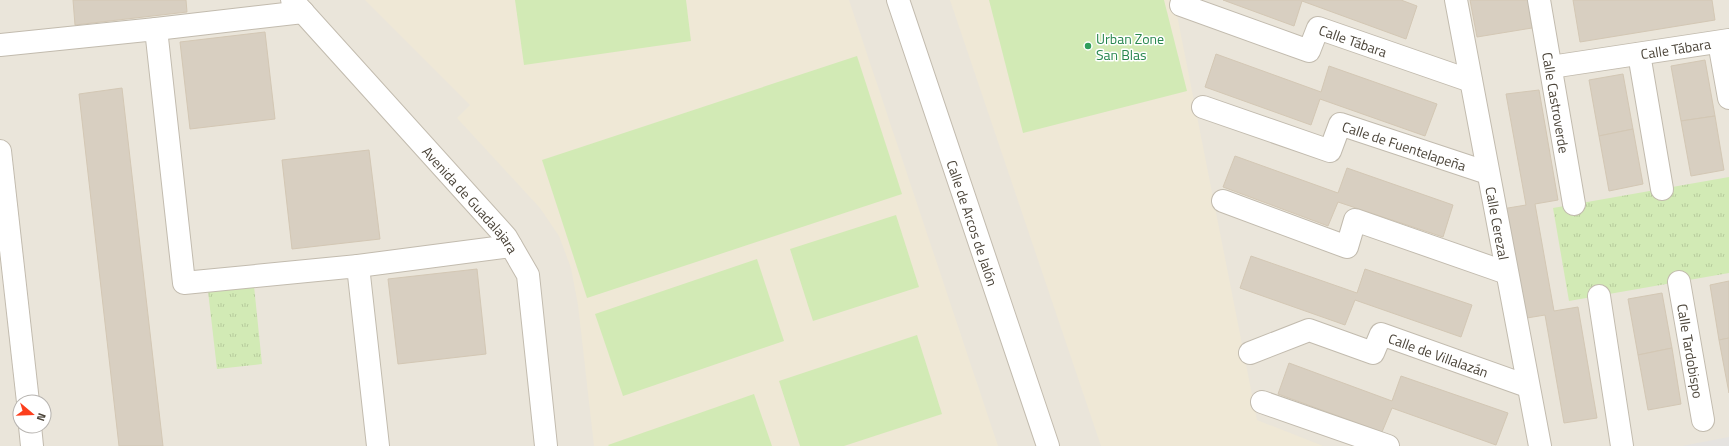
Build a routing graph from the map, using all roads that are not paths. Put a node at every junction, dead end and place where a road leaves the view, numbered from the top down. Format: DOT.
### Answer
graph roads {
  1 [pos="898,0"];
  2 [pos="1456,0"];
  3 [pos="1539,0"];
  4 [pos="1181,5"];
  5 [pos="298,6"];
  6 [pos="156,29"];
  7 [pos="1724,41"];
  8 [pos="0,45"];
  9 [pos="1639,54"];
  10 [pos="1551,67"];
  11 [pos="1471,81"];
  12 [pos="1729,98"];
  13 [pos="1203,107"];
  14 [pos="0,151"];
  15 [pos="1488,173"];
  16 [pos="1662,189"];
  17 [pos="1223,201"];
  18 [pos="1574,204"];
  19 [pos="511,246"];
  20 [pos="358,266"];
  21 [pos="1507,272"];
  22 [pos="1679,282"];
  23 [pos="1599,296"];
  24 [pos="1250,353"];
  25 [pos="1527,386"];
  26 [pos="27,394"];
  27 [pos="1262,402"];
  28 [pos="1703,420"];
  29 [pos="31,434"];
  30 [pos="32,446"];
  31 [pos="378,446"];
  32 [pos="546,446"];
  33 [pos="1048,446"];
  34 [pos="1388,446"];
  35 [pos="1540,446"];
  36 [pos="1622,446"];
  1 -- 33 [label="street, Calle de Arcos de Jalón"];
  2 -- 11 [label="street, Calle Cerezal"];
  3 -- 10 [label="street, Calle Castroverde"];
  4 -- 11 [label="street, Calle Tábara"];
  5 -- 6 [label="street"];
  5 -- 19 [label="street, Avenida de Guadalajara"];
  6 -- 8 [label="street"];
  6 -- 20 [label="street"];
  7 -- 9 [label="street, Calle Tábara"];
  7 -- 12 [label="street"];
  9 -- 10 [label="street, Calle Tábara"];
  9 -- 16 [label="street"];
  10 -- 18 [label="street, Calle Castroverde"];
  11 -- 15 [label="street, Calle Cerezal"];
  13 -- 15 [label="street, Calle de Fuentelapeña"];
  14 -- 26 [label="street"];
  15 -- 21 [label="street, Calle Cerezal"];
  17 -- 21 [label="street"];
  19 -- 20 [label="street"];
  19 -- 32 [label="street, Avenida de Guadalajara"];
  20 -- 31 [label="street"];
  21 -- 25 [label="street, Calle Cerezal"];
  22 -- 28 [label="street, Calle Tardobispo"];
  23 -- 36 [label="street"];
  24 -- 25 [label="street, Calle de Villalazán"];
  25 -- 35 [label="street, Calle Cerezal"];
  27 -- 34 [label="street"];
  29 -- 30 [label="street"];
}
